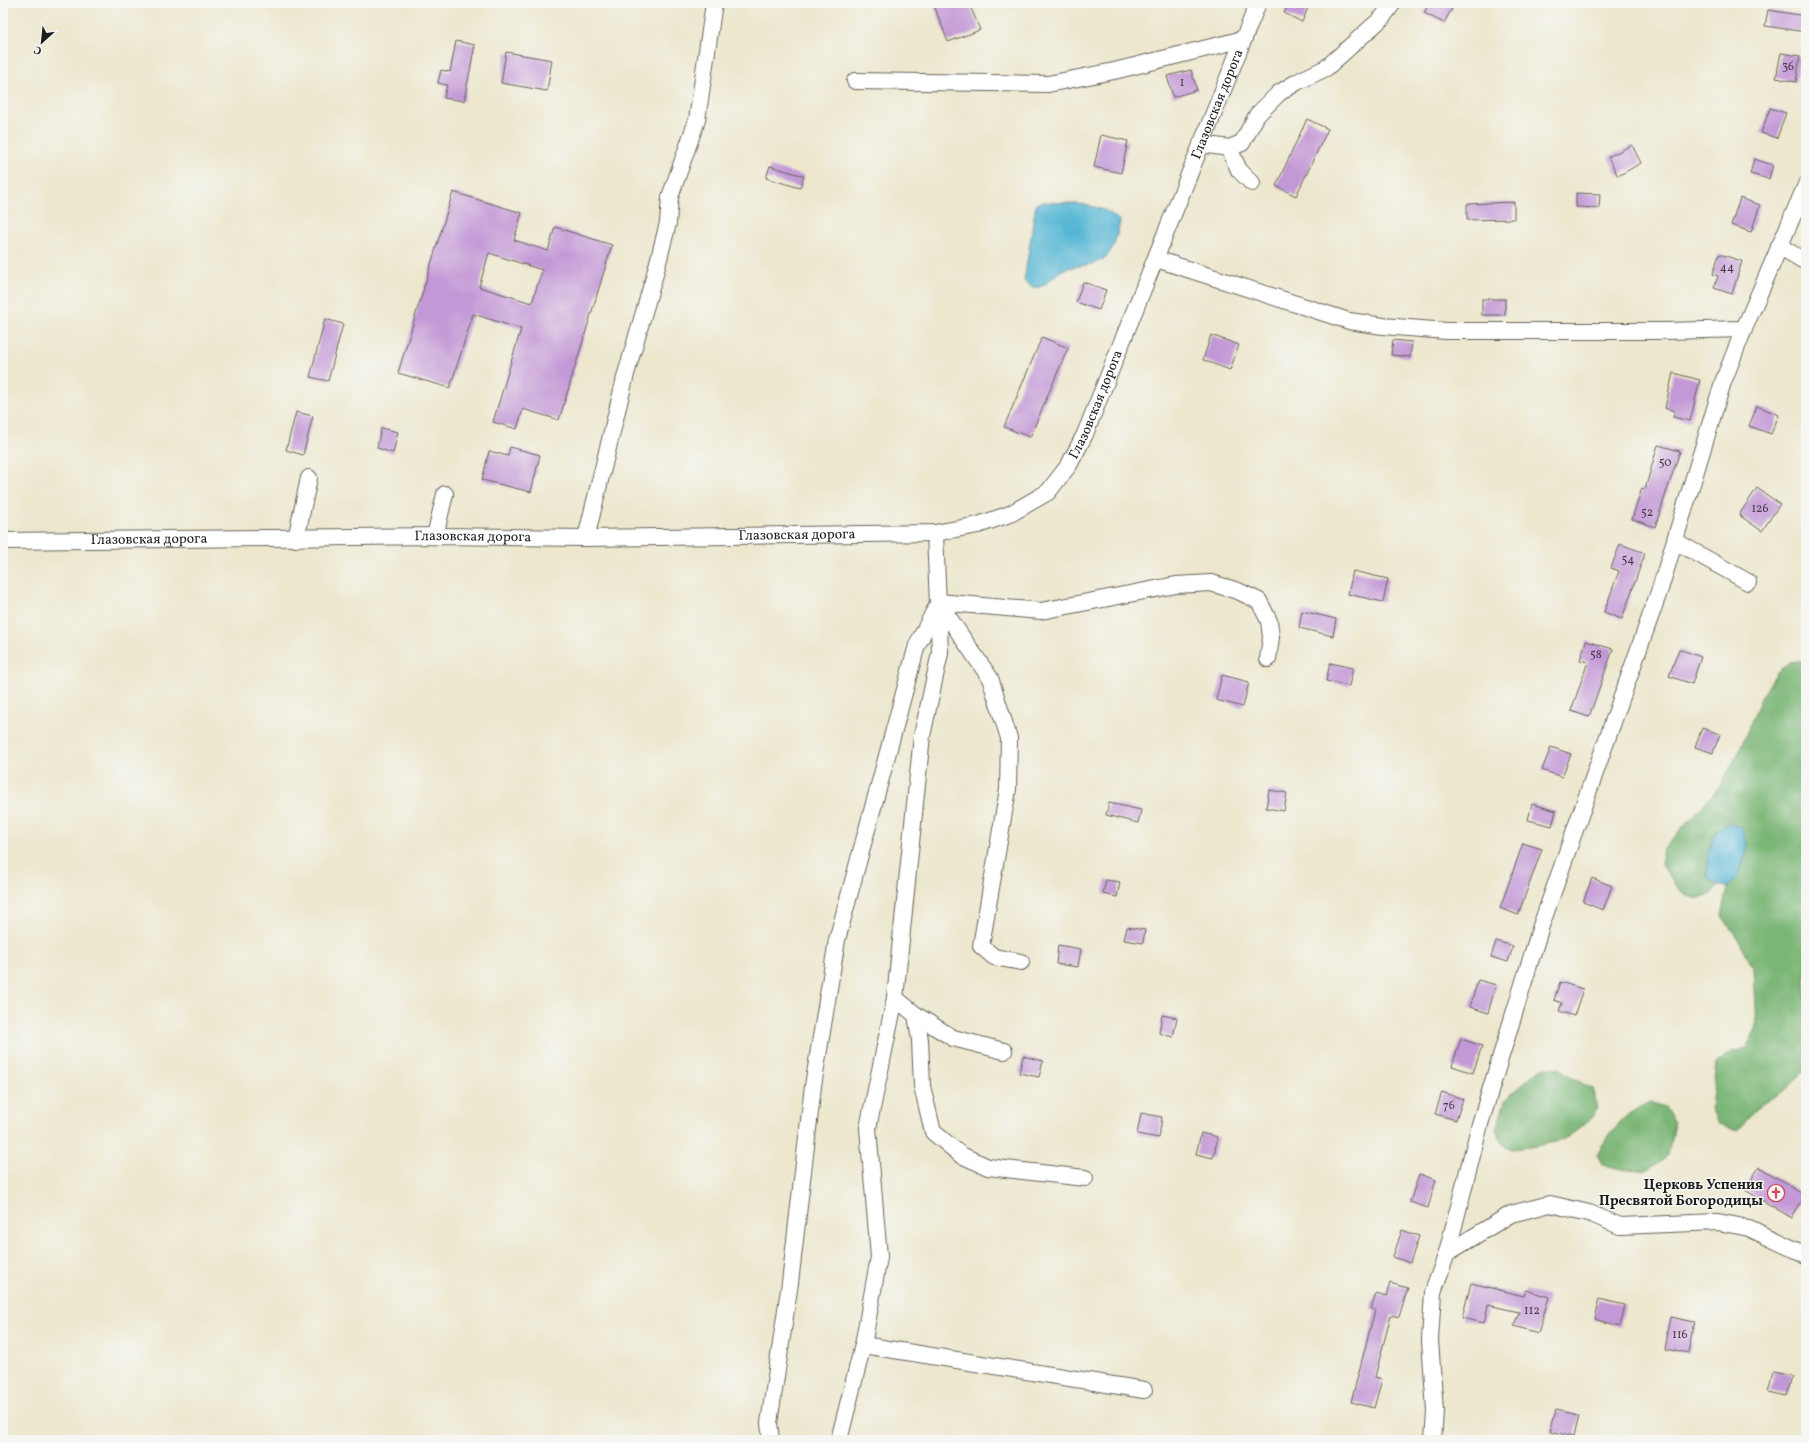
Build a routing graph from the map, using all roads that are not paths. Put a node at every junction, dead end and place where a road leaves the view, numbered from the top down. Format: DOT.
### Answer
graph roads {
  1 [pos="714,3"];
  2 [pos="1258,3"];
  3 [pos="1393,3"];
  4 [pos="1244,39"];
  5 [pos="856,81"];
  6 [pos="1201,144"];
  7 [pos="1229,148"];
  8 [pos="1252,183"];
  9 [pos="1806,185"];
  10 [pos="1780,246"];
  11 [pos="1156,259"];
  12 [pos="1806,262"];
  13 [pos="1744,329"];
  14 [pos="309,478"];
  15 [pos="444,494"];
  16 [pos="935,533"];
  17 [pos="435,536"];
  18 [pos="586,538"];
  19 [pos="296,539"];
  20 [pos="1675,541"];
  21 [pos="3,542"];
  22 [pos="1748,582"];
  23 [pos="938,602"];
  24 [pos="1268,659"];
  25 [pos="1021,962"];
  26 [pos="894,998"];
  27 [pos="916,1015"];
  28 [pos="1004,1051"];
  29 [pos="1085,1178"];
  30 [pos="1447,1253"];
  31 [pos="1806,1255"];
  32 [pos="863,1344"];
  33 [pos="1144,1390"];
  34 [pos="771,1440"];
  35 [pos="839,1440"];
  36 [pos="1433,1440"];
  1 -- 18 [label="street"];
  2 -- 4 [label="street, Глазовская дорога"];
  3 -- 7 [label="street"];
  4 -- 5 [label="street"];
  4 -- 6 [label="street, Глазовская дорога"];
  6 -- 7 [label="street"];
  6 -- 11 [label="street, Глазовская дорога"];
  7 -- 8 [label="street"];
  9 -- 10 [label="street"];
  10 -- 12 [label="street"];
  10 -- 13 [label="street"];
  11 -- 13 [label="street"];
  11 -- 16 [label="street, Глазовская дорога"];
  13 -- 20 [label="street"];
  14 -- 19 [label="street"];
  15 -- 17 [label="street"];
  16 -- 18 [label="street, Глазовская дорога"];
  16 -- 23 [label="street"];
  17 -- 18 [label="street, Глазовская дорога"];
  17 -- 19 [label="street, Глазовская дорога"];
  19 -- 21 [label="street, Глазовская дорога"];
  20 -- 22 [label="street"];
  20 -- 30 [label="street"];
  23 -- 24 [label="street"];
  23 -- 25 [label="street"];
  23 -- 26 [label="street"];
  23 -- 34 [label="street"];
  26 -- 27 [label="street"];
  26 -- 32 [label="street"];
  27 -- 28 [label="street"];
  27 -- 29 [label="street"];
  30 -- 31 [label="street"];
  30 -- 36 [label="street"];
  32 -- 33 [label="street"];
  32 -- 35 [label="street"];
}
